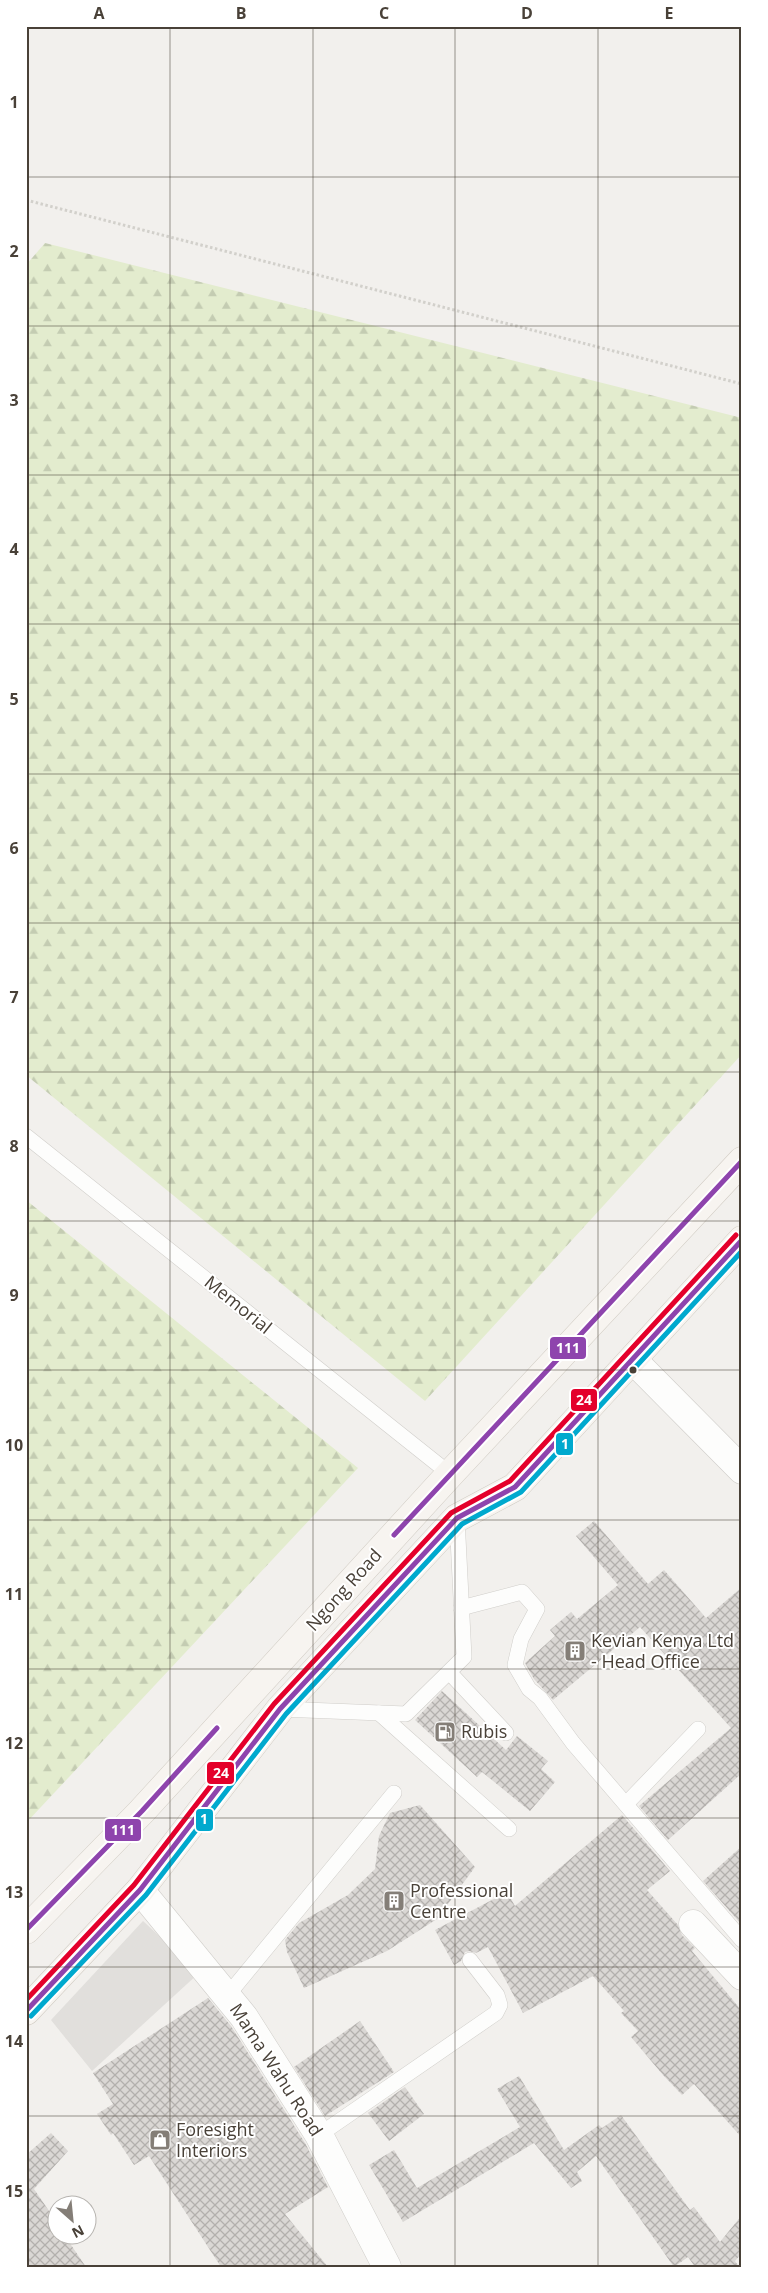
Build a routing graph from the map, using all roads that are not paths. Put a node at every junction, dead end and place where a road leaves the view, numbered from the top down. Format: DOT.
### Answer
graph roads {
  1 [pos="26,1136"];
  2 [pos="742,1161"];
  3 [pos="742,1240"];
  4 [pos="633,1360"];
  5 [pos="742,1470"];
  6 [pos="450,1474"];
  7 [pos="457,1518"];
  8 [pos="461,1608"];
  9 [pos="449,1672"];
  10 [pos="280,1709"];
  11 [pos="379,1713"];
  12 [pos="698,1729"];
  13 [pos="506,1733"];
  14 [pos="394,1793"];
  15 [pos="626,1804"];
  16 [pos="509,1829"];
  17 [pos="140,1890"];
  18 [pos="693,1924"];
  19 [pos="26,1930"];
  20 [pos="742,1940"];
  21 [pos="470,1960"];
  22 [pos="742,1976"];
  23 [pos="227,1996"];
  24 [pos="26,2011"];
  25 [pos="319,2135"];
  26 [pos="387,2267"];
  1 -- 6 [label="lane, Memorial"];
  2 -- 6 [label="main road, Ngong Road"];
  3 -- 4 [label="main road, Ngong Road"];
  4 -- 5 [label="street"];
  4 -- 7 [label="main road, Ngong Road"];
  6 -- 19 [label="main road, Ngong Road"];
  7 -- 8 [label="lane"];
  7 -- 10 [label="main road, Ngong Road"];
  8 -- 9 [label="lane"];
  8 -- 15 [label="lane"];
  9 -- 11 [label="lane"];
  9 -- 13 [label="lane"];
  10 -- 11 [label="lane"];
  10 -- 17 [label="main road, Ngong Road"];
  11 -- 16 [label="lane"];
  12 -- 15 [label="lane"];
  14 -- 23 [label="lane"];
  15 -- 20 [label="lane"];
  17 -- 23 [label="street, Mama Wahu Road"];
  17 -- 24 [label="main road, Ngong Road"];
  18 -- 22 [label="street"];
  21 -- 25 [label="lane"];
  23 -- 25 [label="street, Mama Wahu Road"];
  25 -- 26 [label="street, Mama Wahu Road"];
}
